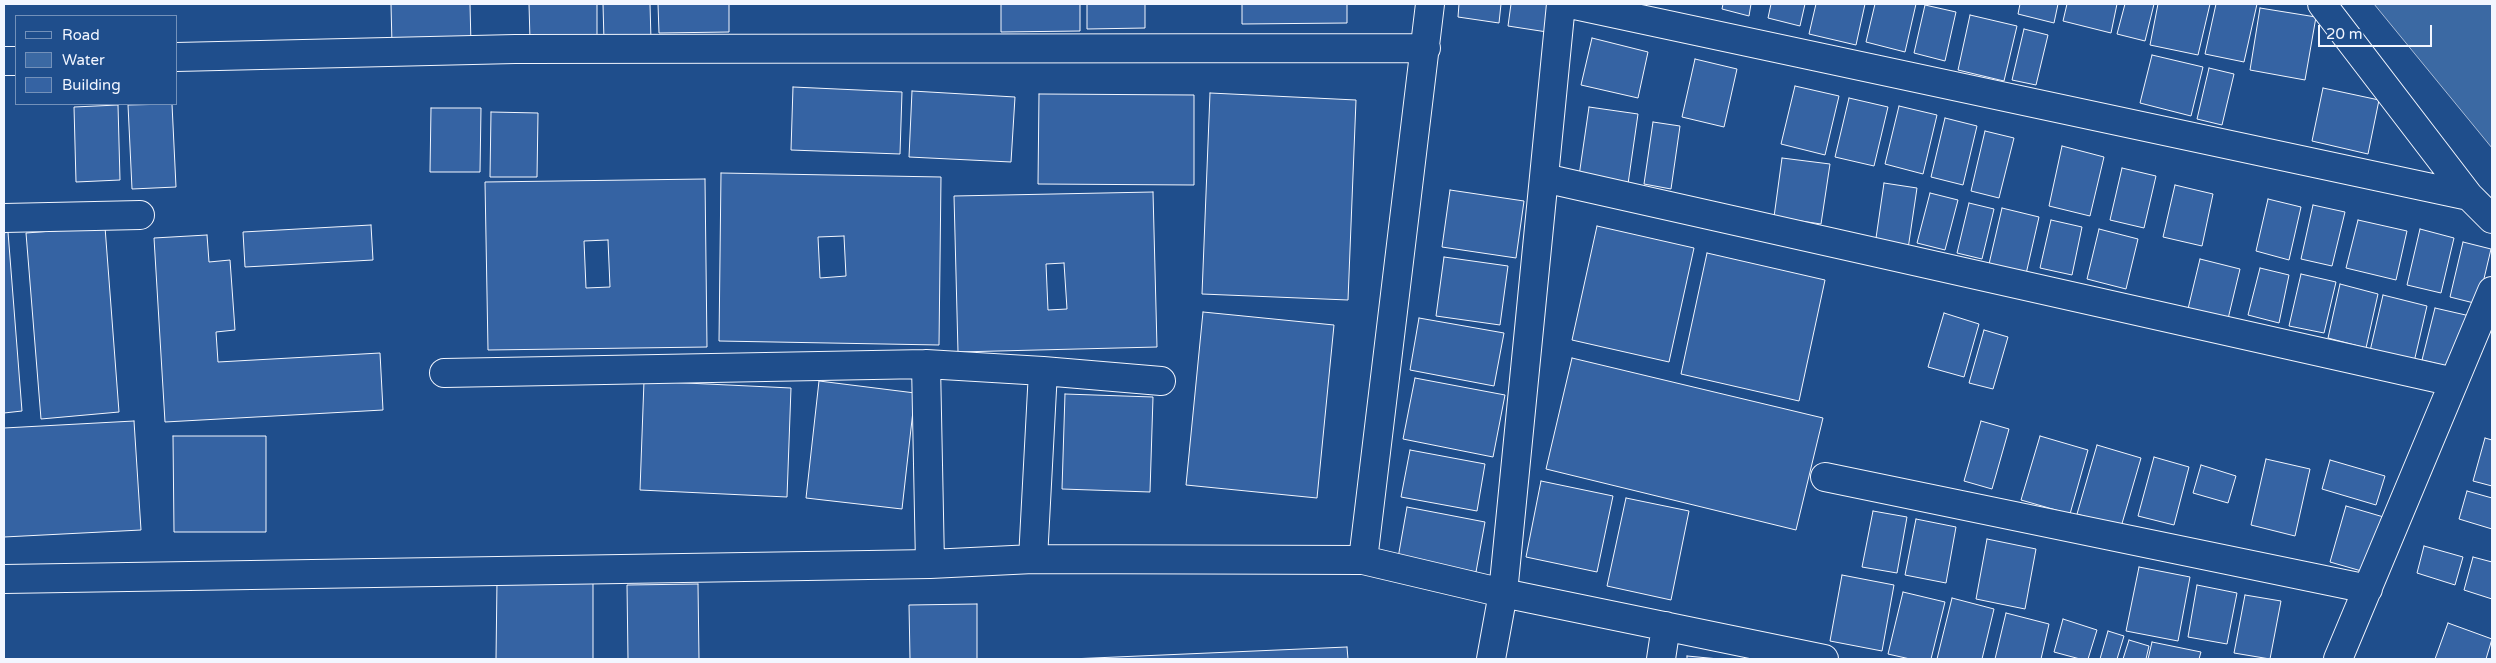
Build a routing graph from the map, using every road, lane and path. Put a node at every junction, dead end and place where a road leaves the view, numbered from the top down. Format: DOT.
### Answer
graph roads {
  1 [pos="1430,4"];
  2 [pos="1561,4"];
  3 [pos="1570,4"];
  4 [pos="2322,4"];
  5 [pos="1426,48"];
  6 [pos="178,57"];
  7 [pos="1544,178"];
  8 [pos="2469,196"];
  9 [pos="140,215"];
  10 [pos="4,218"];
  11 [pos="2492,219"];
  12 [pos="2492,291"];
  13 [pos="926,364"];
  14 [pos="1044,371"];
  15 [pos="444,373"];
  16 [pos="1161,381"];
  17 [pos="2454,382"];
  18 [pos="1825,477"];
  19 [pos="1033,559"];
  20 [pos="1362,560"];
  21 [pos="930,564"];
  22 [pos="4,579"];
  23 [pos="2368,589"];
  24 [pos="1503,593"];
  25 [pos="1666,626"];
  26 [pos="1492,659"];
  27 [pos="1661,659"];
  28 [pos="1824,659"];
  29 [pos="2338,659"];
  1 -- 5 [label="street"];
  2 -- 7 [label="street"];
  3 -- 8 [label="street"];
  4 -- 8 [label="street"];
  5 -- 6 [label="street"];
  5 -- 20 [label="street"];
  7 -- 17 [label="street"];
  7 -- 24 [label="street"];
  8 -- 11 [label="street"];
  9 -- 10 [label="street"];
  12 -- 17 [label="street"];
  13 -- 14 [label="street"];
  13 -- 15 [label="street"];
  13 -- 21 [label="street"];
  14 -- 16 [label="street"];
  14 -- 19 [label="street"];
  17 -- 23 [label="street"];
  18 -- 23 [label="street"];
  19 -- 20 [label="street"];
  19 -- 21 [label="street"];
  20 -- 24 [label="street"];
  21 -- 22 [label="street"];
  23 -- 29 [label="street"];
  24 -- 25 [label="street"];
  24 -- 26 [label="street"];
  25 -- 27 [label="street"];
  25 -- 28 [label="street"];
}
